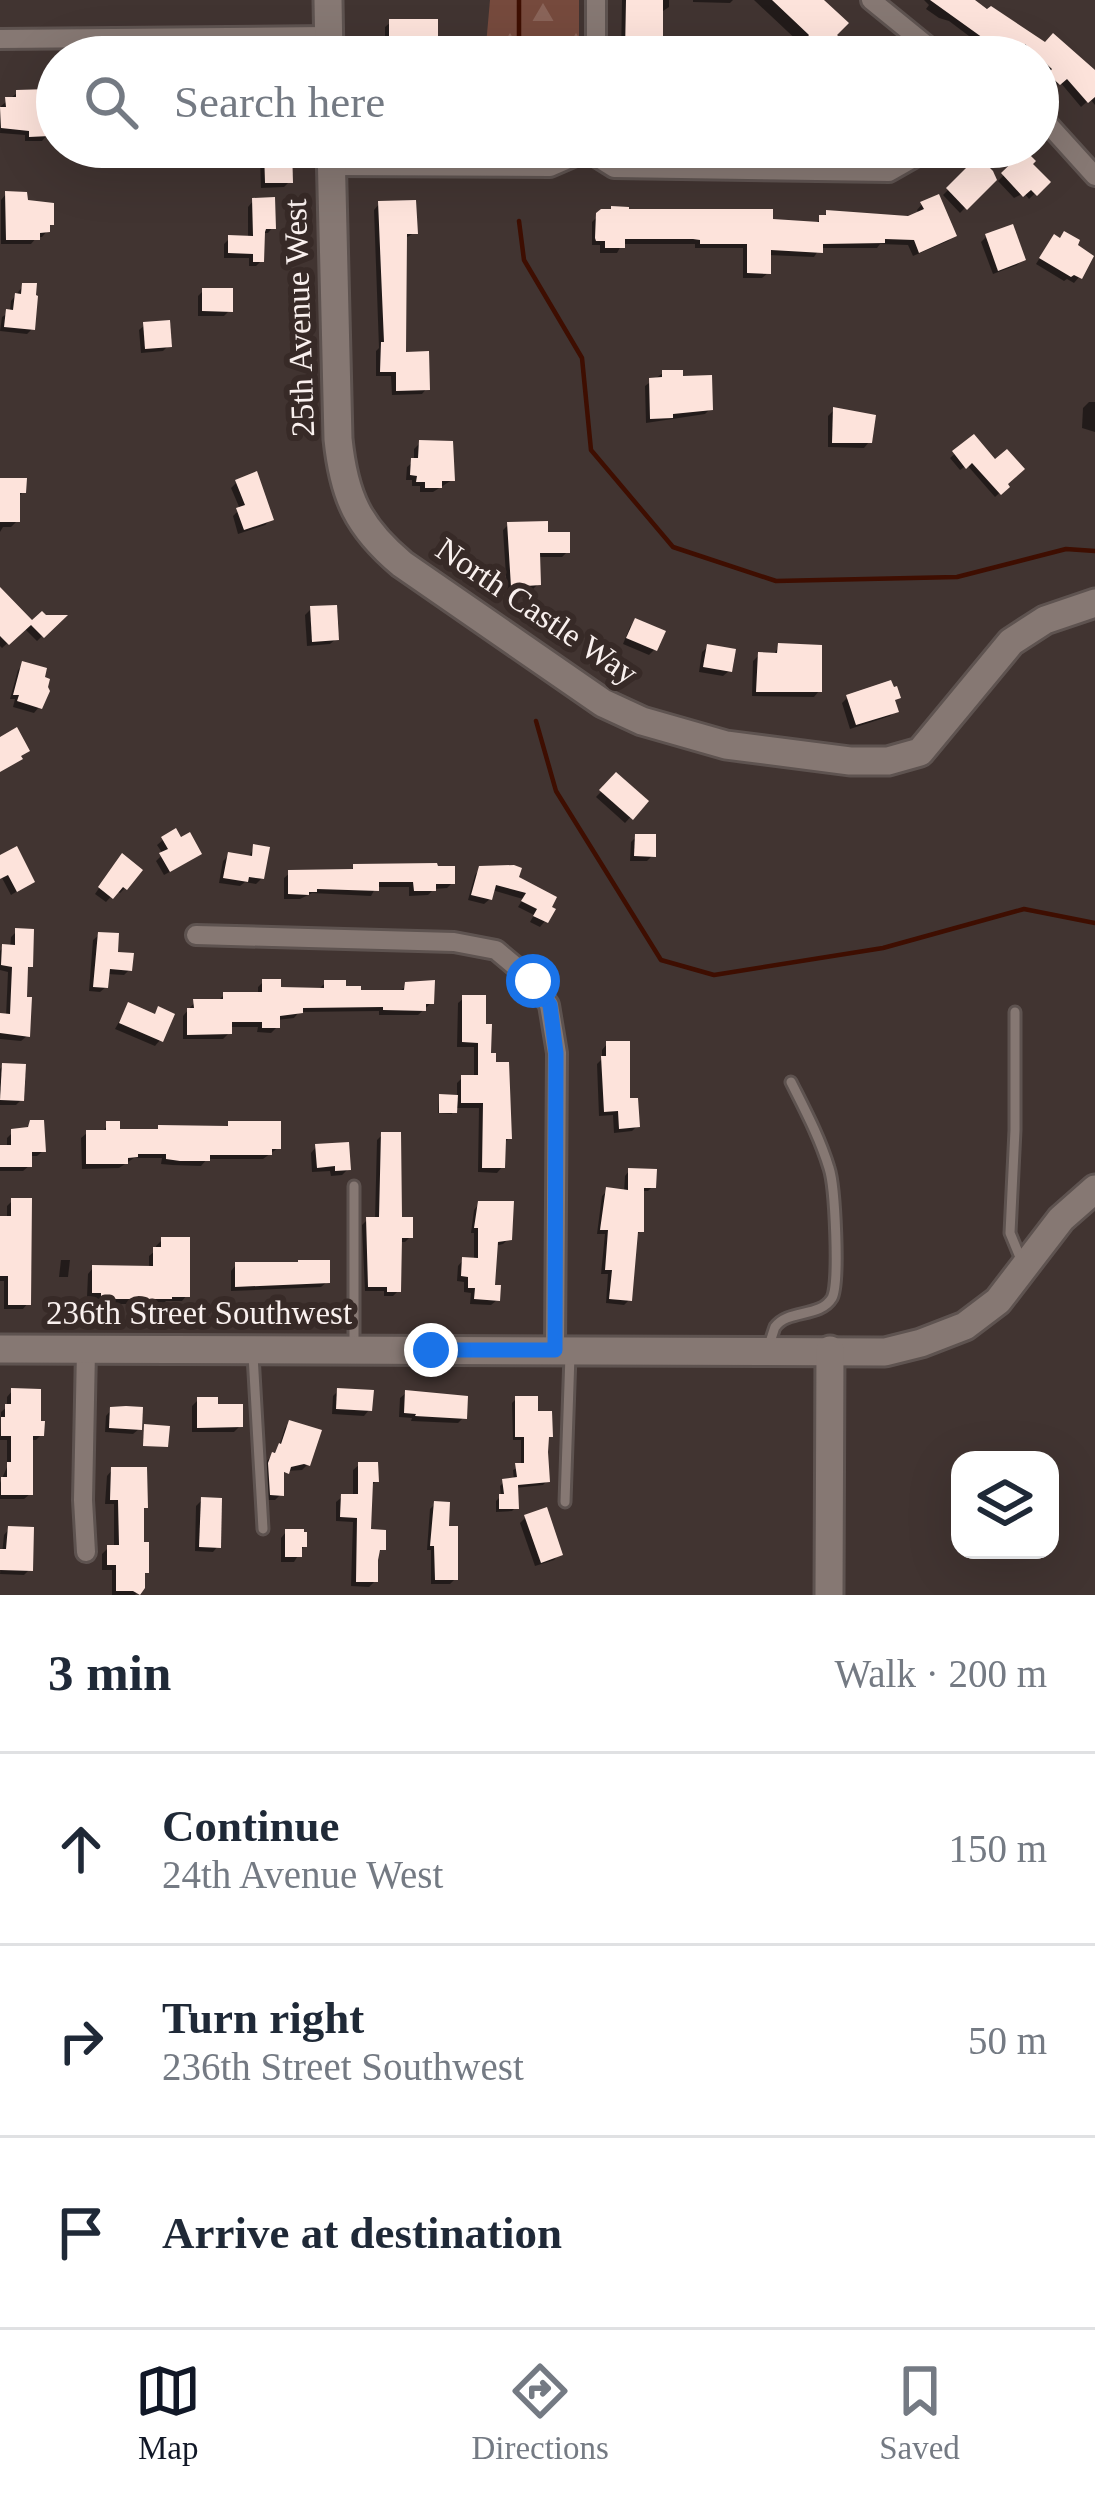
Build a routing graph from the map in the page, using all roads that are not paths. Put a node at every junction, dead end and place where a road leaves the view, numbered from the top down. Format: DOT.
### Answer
graph roads {
  1 [pos="328,0"];
  2 [pos="596,0"];
  3 [pos="871,0"];
  4 [pos="328,36"];
  5 [pos="596,36"];
  6 [pos="915,36"];
  7 [pos="0,40"];
  8 [pos="36,41"];
  9 [pos="1059,136"];
  10 [pos="331,168"];
  11 [pos="614,168"];
  12 [pos="897,168"];
  13 [pos="1095,176"];
  14 [pos="346,487"];
  15 [pos="1095,603"];
  16 [pos="196,935"];
  17 [pos="1015,1012"];
  18 [pos="791,1082"];
  19 [pos="354,1186"];
  20 [pos="1095,1190"];
  21 [pos="1024,1267"];
  22 [pos="0,1348"];
  23 [pos="86,1350"];
  24 [pos="253,1350"];
  25 [pos="354,1350"];
  26 [pos="563,1350"];
  27 [pos="767,1350"];
  28 [pos="830,1350"];
  29 [pos="566,1502"];
  30 [pos="262,1529"];
  31 [pos="86,1552"];
  32 [pos="829,1595"];
  1 -- 4 [label="street"];
  2 -- 5 [label="street"];
  3 -- 6 [label="street"];
  7 -- 8 [label="street"];
  9 -- 13 [label="street"];
  10 -- 14 [label="street, 25th Avenue West"];
  11 -- 12 [label="street"];
  14 -- 15 [label="street, North Castle Way"];
  16 -- 26 [label="street"];
  17 -- 21 [label="lane"];
  18 -- 27 [label="lane"];
  19 -- 25 [label="lane"];
  20 -- 21 [label="street, 236th Street Southwest"];
  21 -- 28 [label="street, 236th Street Southwest"];
  22 -- 23 [label="street, 236th Street Southwest"];
  23 -- 24 [label="street, 236th Street Southwest"];
  23 -- 31 [label="street"];
  24 -- 25 [label="street, 236th Street Southwest"];
  24 -- 30 [label="lane"];
  25 -- 26 [label="street, 236th Street Southwest"];
  26 -- 27 [label="street, 236th Street Southwest"];
  26 -- 29 [label="lane"];
  27 -- 28 [label="street, 236th Street Southwest"];
  28 -- 32 [label="street"];
}
